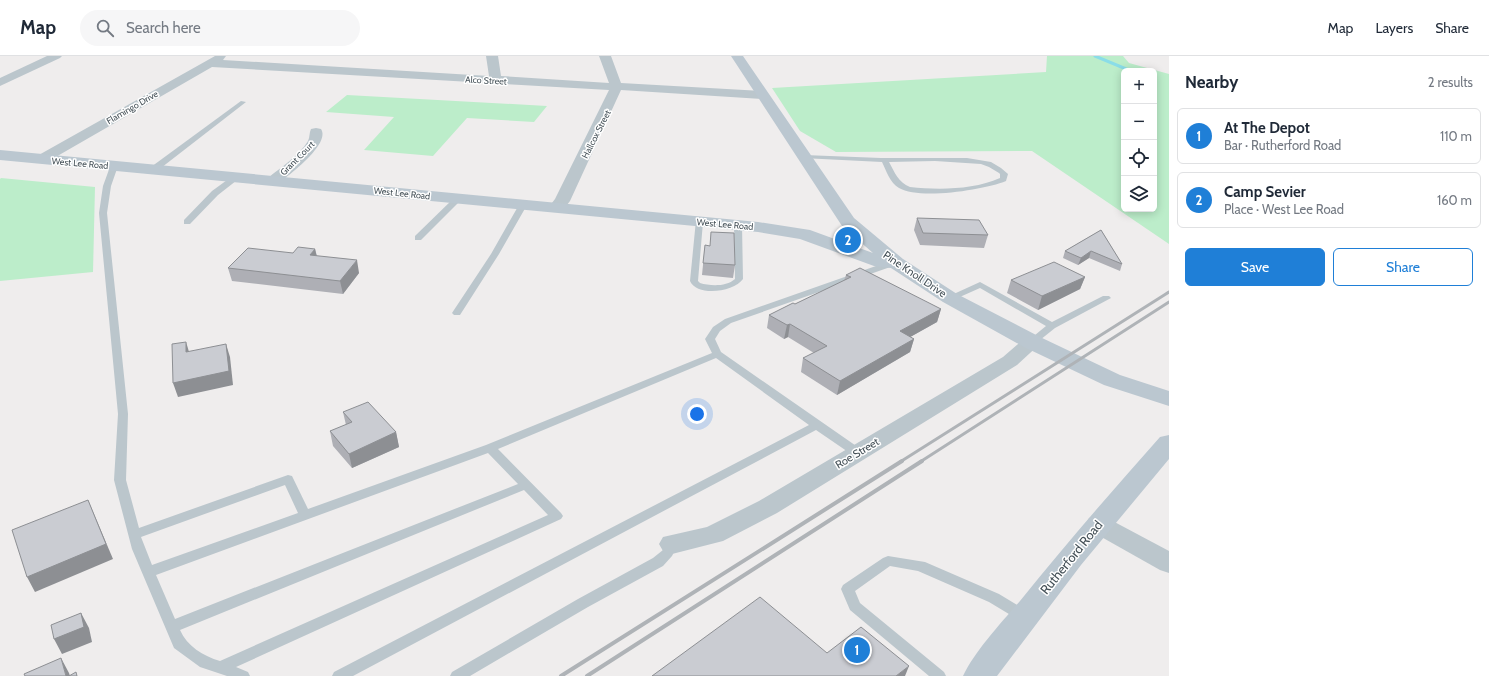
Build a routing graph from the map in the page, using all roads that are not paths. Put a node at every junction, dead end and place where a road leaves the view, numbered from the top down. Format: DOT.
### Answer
graph roads {
  1 [pos="56,56"];
  2 [pos="222,56"];
  3 [pos="492,56"];
  4 [pos="605,56"];
  5 [pos="736,56"];
  6 [pos="210,63"];
  7 [pos="496,80"];
  8 [pos="0,82"];
  9 [pos="616,87"];
  10 [pos="762,95"];
  11 [pos="243,102"];
  12 [pos="316,132"];
  13 [pos="0,155"];
  14 [pos="804,157"];
  15 [pos="42,159"];
  16 [pos="884,160"];
  17 [pos="114,166"];
  18 [pos="154,169"];
  19 [pos="237,177"];
  20 [pos="273,181"];
  21 [pos="458,199"];
  22 [pos="523,205"];
  23 [pos="556,208"];
  24 [pos="187,222"];
  25 [pos="699,222"];
  26 [pos="848,222"];
  27 [pos="738,225"];
  28 [pos="804,234"];
  29 [pos="418,238"];
  30 [pos="896,263"];
  31 [pos="950,298"];
  32 [pos="1106,298"];
  33 [pos="457,313"];
  34 [pos="1052,326"];
  35 [pos="1032,342"];
  36 [pos="717,354"];
  37 [pos="1169,399"];
  38 [pos="817,425"];
  39 [pos="1169,443"];
  40 [pos="490,448"];
  41 [pos="858,453"];
  42 [pos="526,485"];
  43 [pos="305,515"];
  44 [pos="1098,524"];
  45 [pos="134,535"];
  46 [pos="672,544"];
  47 [pos="1169,563"];
  48 [pos="148,572"];
  49 [pos="1024,616"];
  50 [pos="171,626"];
  51 [pos="221,667"];
  52 [pos="243,676"];
  53 [pos="339,676"];
  54 [pos="456,676"];
  55 [pos="939,676"];
  56 [pos="978,676"];
  1 -- 8 [label="street"];
  2 -- 6 [label="street, Flamingo Drive"];
  3 -- 7 [label="street"];
  4 -- 9 [label="street"];
  5 -- 10 [label="street, Pine Knoll Drive"];
  6 -- 7 [label="street, Alco Street"];
  6 -- 15 [label="street, Flamingo Drive"];
  7 -- 9 [label="street, Alco Street"];
  9 -- 10 [label="street, Alco Street"];
  9 -- 23 [label="street, Hallcox Street"];
  10 -- 14 [label="street, Pine Knoll Drive"];
  11 -- 18 [label="lane"];
  12 -- 20 [label="street, Grant Court"];
  13 -- 15 [label="street, West Lee Road"];
  14 -- 16 [label="lane"];
  14 -- 26 [label="street, Pine Knoll Drive"];
  15 -- 17 [label="street, West Lee Road"];
  16 -- 16 [label="lane"];
  17 -- 18 [label="street, West Lee Road"];
  17 -- 45 [label="lane"];
  18 -- 19 [label="street, West Lee Road"];
  19 -- 20 [label="street, West Lee Road"];
  19 -- 24 [label="lane"];
  20 -- 21 [label="street, West Lee Road"];
  21 -- 22 [label="street, West Lee Road"];
  21 -- 29 [label="lane"];
  22 -- 23 [label="street, West Lee Road"];
  22 -- 33 [label="lane"];
  23 -- 25 [label="street, West Lee Road"];
  25 -- 27 [label="street, West Lee Road"];
  25 -- 27 [label="lane"];
  26 -- 28 [label="street, West Lee Road"];
  26 -- 30 [label="street, Pine Knoll Drive"];
  27 -- 28 [label="street, West Lee Road"];
  28 -- 30 [label="street, West Lee Road"];
  30 -- 31 [label="street, Pine Knoll Drive"];
  30 -- 36 [label="lane"];
  31 -- 34 [label="lane"];
  31 -- 35 [label="street, Pine Knoll Drive"];
  32 -- 34 [label="lane"];
  34 -- 35 [label="lane"];
  35 -- 37 [label="street, Pine Knoll Drive"];
  35 -- 41 [label="street, Roe Street"];
  36 -- 38 [label="lane"];
  36 -- 40 [label="lane"];
  38 -- 41 [label="lane"];
  38 -- 53 [label="lane"];
  39 -- 44 [label="street, Rutherford Road"];
  40 -- 42 [label="lane"];
  40 -- 43 [label="lane"];
  41 -- 46 [label="street, Roe Street"];
  42 -- 50 [label="lane"];
  42 -- 51 [label="lane"];
  43 -- 45 [label="lane"];
  43 -- 48 [label="lane"];
  44 -- 47 [label="street"];
  44 -- 49 [label="street, Rutherford Road"];
  45 -- 48 [label="lane"];
  46 -- 54 [label="lane"];
  48 -- 50 [label="lane"];
  49 -- 55 [label="lane"];
  49 -- 56 [label="street, Rutherford Road"];
  50 -- 51 [label="lane"];
  51 -- 52 [label="lane"];
}
